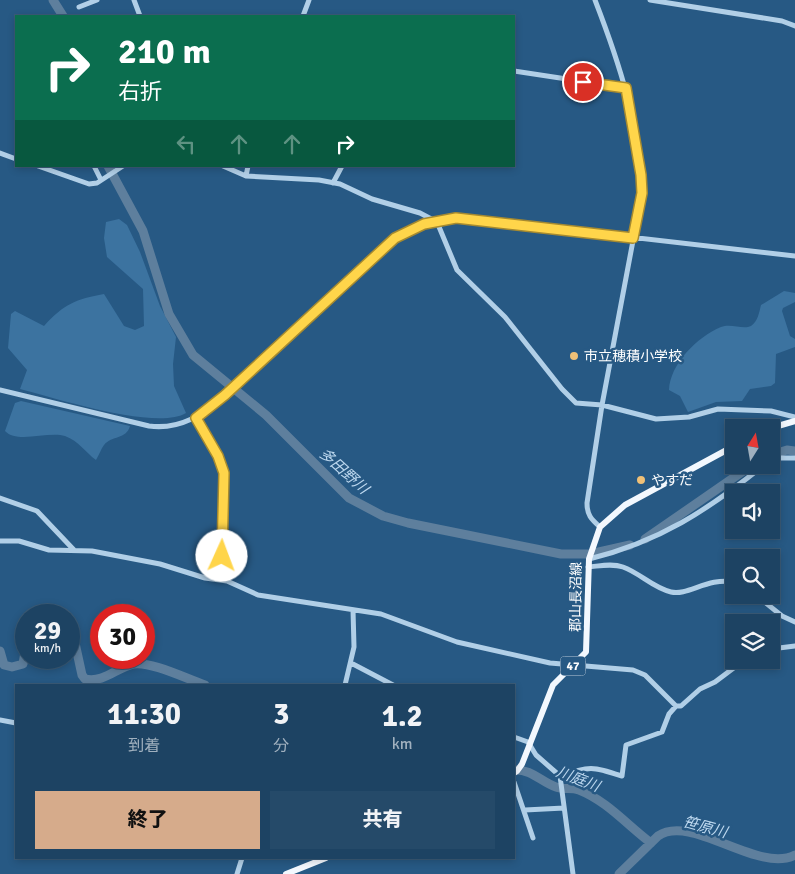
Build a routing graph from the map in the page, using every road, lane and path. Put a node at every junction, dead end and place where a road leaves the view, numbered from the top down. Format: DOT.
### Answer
graph roads {
  1 [pos="97,0"];
  2 [pos="134,0"];
  3 [pos="309,0"];
  4 [pos="595,0"];
  5 [pos="650,0"];
  6 [pos="696,0"];
  7 [pos="78,7"];
  8 [pos="695,7"];
  9 [pos="140,15"];
  10 [pos="303,15"];
  11 [pos="795,26"];
  12 [pos="515,71"];
  13 [pos="626,88"];
  14 [pos="0,153"];
  15 [pos="15,159"];
  16 [pos="41,167"];
  17 [pos="95,167"];
  18 [pos="225,167"];
  19 [pos="248,167"];
  20 [pos="341,167"];
  21 [pos="121,168"];
  22 [pos="246,176"];
  23 [pos="102,180"];
  24 [pos="333,182"];
  25 [pos="434,221"];
  26 [pos="633,238"];
  27 [pos="795,256"];
  28 [pos="0,390"];
  29 [pos="602,405"];
  30 [pos="196,418"];
  31 [pos="795,419"];
  32 [pos="780,425"];
  33 [pos="725,451"];
  34 [pos="780,458"];
  35 [pos="795,458"];
  36 [pos="753,474"];
  37 [pos="0,498"];
  38 [pos="600,527"];
  39 [pos="0,541"];
  40 [pos="74,550"];
  41 [pos="588,559"];
  42 [pos="588,567"];
  43 [pos="220,580"];
  44 [pos="725,580"];
  45 [pos="767,604"];
  46 [pos="352,610"];
  47 [pos="795,622"];
  48 [pos="795,646"];
  49 [pos="780,648"];
  50 [pos="351,663"];
  51 [pos="574,665"];
  52 [pos="732,669"];
  53 [pos="345,684"];
  54 [pos="391,684"];
  55 [pos="676,706"];
  56 [pos="0,720"];
  57 [pos="15,723"];
  58 [pos="515,737"];
  59 [pos="530,746"];
  60 [pos="515,773"];
  61 [pos="560,779"];
  62 [pos="515,785"];
  63 [pos="564,808"];
  64 [pos="525,810"];
  65 [pos="533,838"];
  66 [pos="242,859"];
  67 [pos="324,859"];
  68 [pos="304,871"];
  69 [pos="236,874"];
  70 [pos="286,874"];
  71 [pos="573,874"];
  1 -- 7 [label="street"];
  2 -- 9 [label="street"];
  3 -- 10 [label="street"];
  4 -- 13 [label="street"];
  5 -- 8 [label="street"];
  6 -- 8 [label="street"];
  8 -- 11 [label="street"];
  12 -- 13 [label="street"];
  13 -- 26 [label="street"];
  14 -- 15 [label="street"];
  16 -- 23 [label="street"];
  17 -- 23 [label="street"];
  18 -- 22 [label="street"];
  19 -- 22 [label="street"];
  20 -- 24 [label="street"];
  21 -- 23 [label="street"];
  22 -- 24 [label="street"];
  24 -- 25 [label="street"];
  25 -- 26 [label="street"];
  25 -- 29 [label="street"];
  25 -- 30 [label="street"];
  26 -- 27 [label="street"];
  26 -- 29 [label="street"];
  28 -- 30 [label="street"];
  29 -- 31 [label="street"];
  29 -- 38 [label="street"];
  30 -- 43 [label="street"];
  31 -- 32 [label="main road"];
  33 -- 38 [label="main road, 郡山長沼線 / 47"];
  34 -- 35 [label="street"];
  36 -- 41 [label="street"];
  37 -- 40 [label="street"];
  38 -- 41 [label="main road, 郡山長沼線 / 47"];
  39 -- 40 [label="street"];
  40 -- 43 [label="street"];
  41 -- 42 [label="main road, 郡山長沼線 / 47"];
  42 -- 44 [label="street"];
  42 -- 51 [label="main road, 郡山長沼線 / 47"];
  43 -- 46 [label="street"];
  45 -- 47 [label="street"];
  46 -- 50 [label="street"];
  46 -- 51 [label="street"];
  48 -- 49 [label="street"];
  50 -- 53 [label="street"];
  50 -- 54 [label="street"];
  51 -- 55 [label="street"];
  51 -- 59 [label="main road, 郡山長沼線 / 47"];
  52 -- 55 [label="street"];
  55 -- 61 [label="street"];
  56 -- 57 [label="street"];
  58 -- 59 [label="street"];
  59 -- 60 [label="main road, 郡山長沼線 / 47"];
  59 -- 61 [label="street"];
  61 -- 63 [label="street"];
  62 -- 64 [label="street"];
  63 -- 64 [label="street"];
  63 -- 71 [label="street"];
  64 -- 65 [label="street"];
  66 -- 69 [label="street"];
  67 -- 68 [label="main road"];
  68 -- 70 [label="main road"];
}
